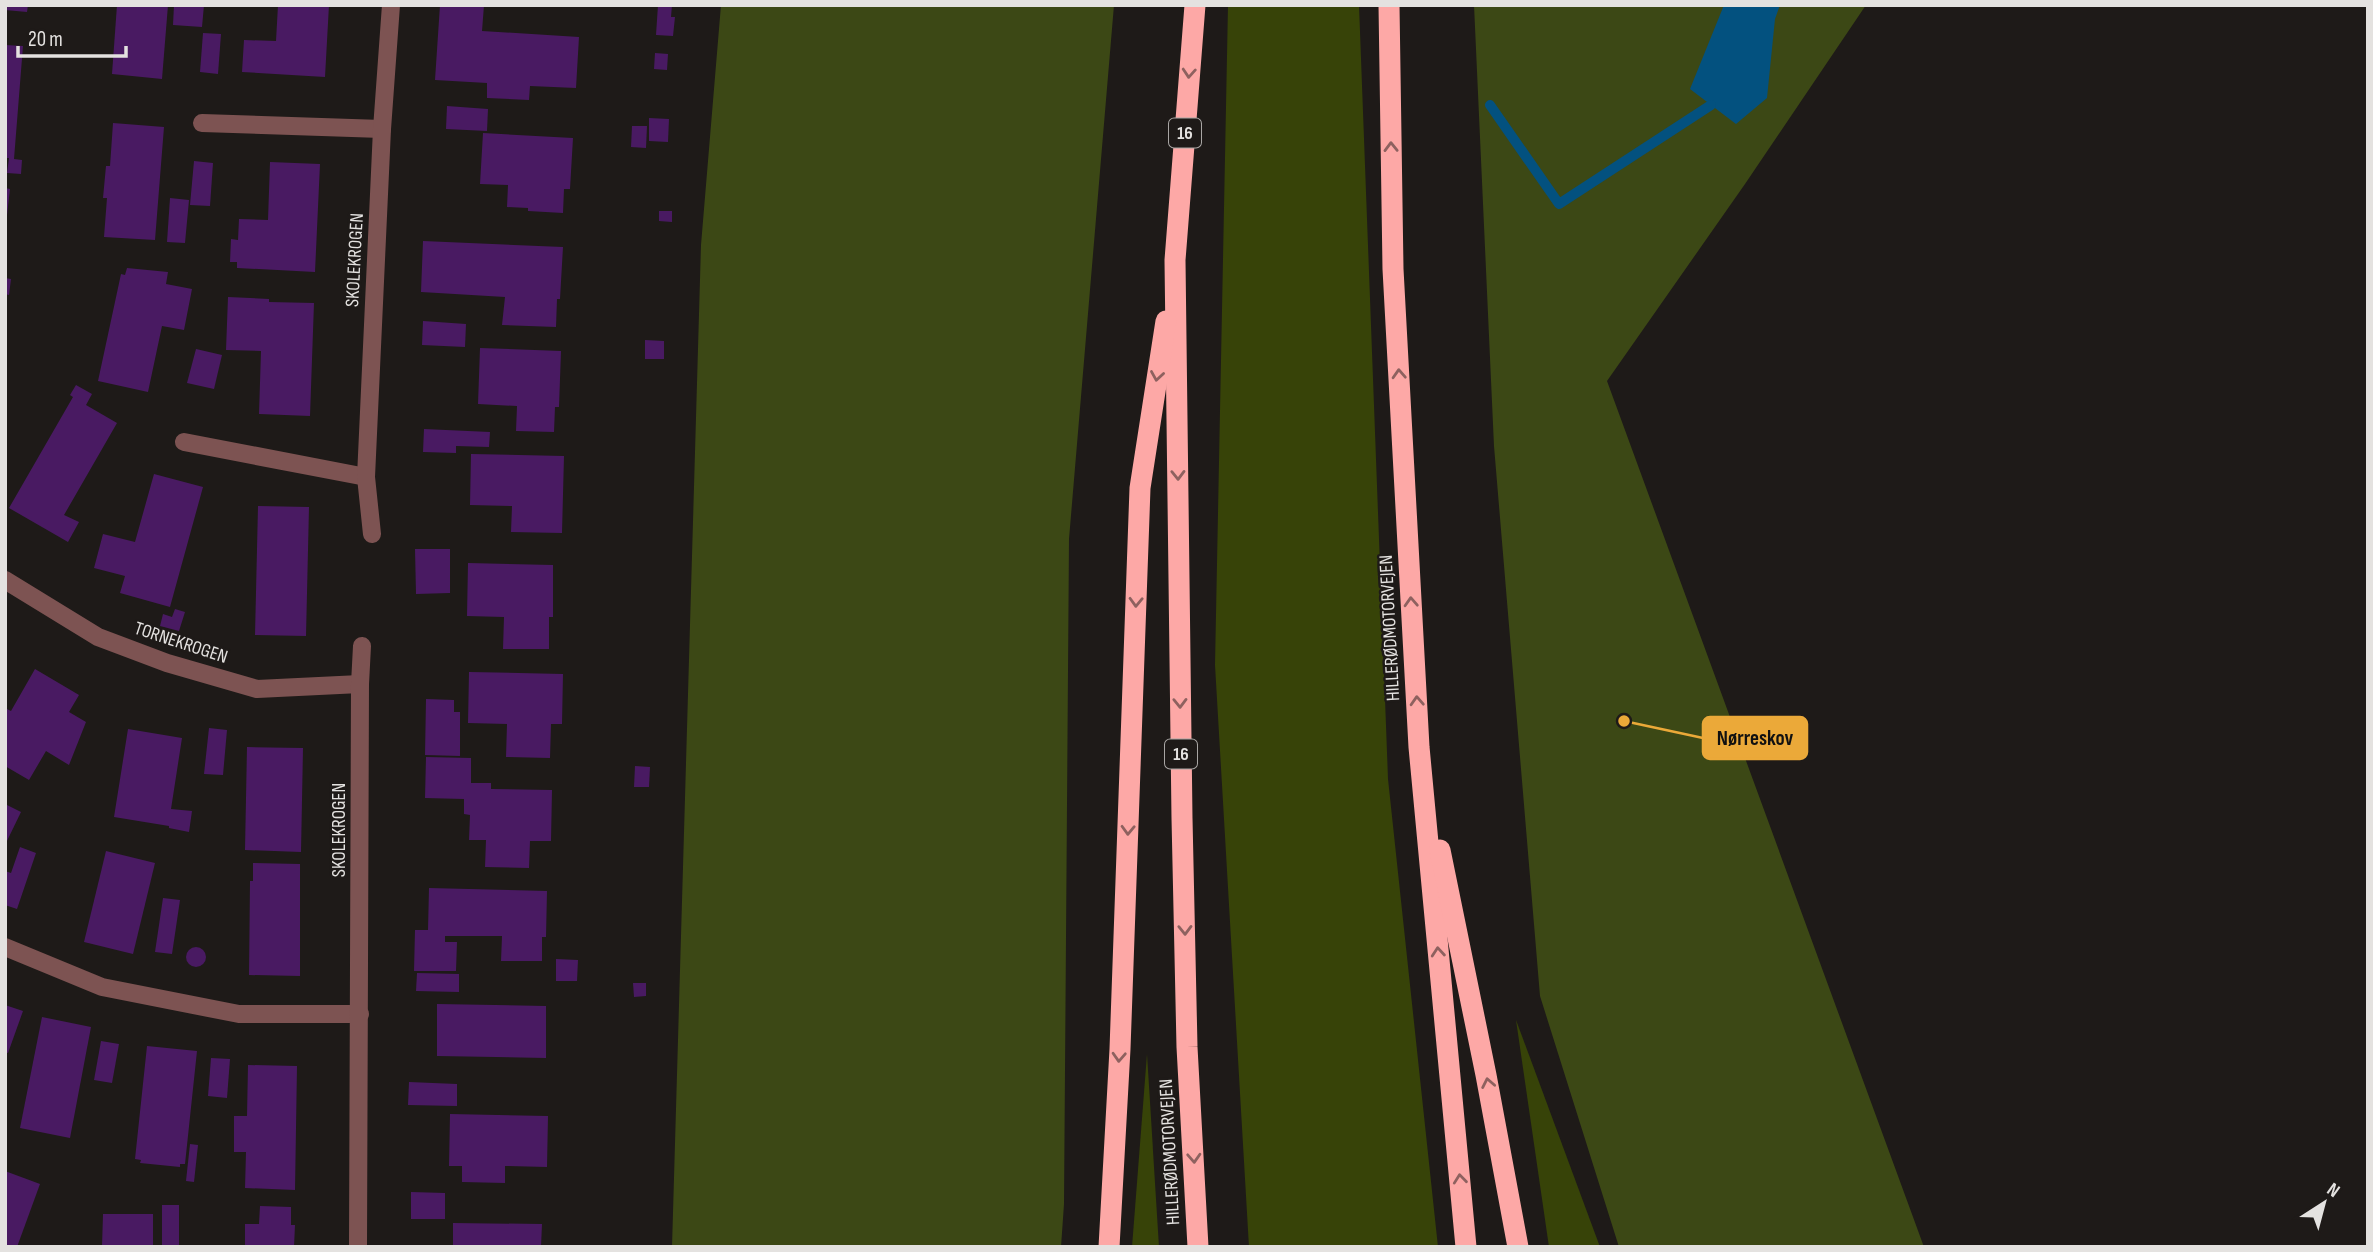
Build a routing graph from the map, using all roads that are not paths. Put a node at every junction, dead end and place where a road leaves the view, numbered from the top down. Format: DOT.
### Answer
graph roads {
  1 [pos="391,5"];
  2 [pos="1195,5"];
  3 [pos="1389,5"];
  4 [pos="202,122"];
  5 [pos="382,129"];
  6 [pos="1175,260"];
  7 [pos="184,442"];
  8 [pos="366,477"];
  9 [pos="372,534"];
  10 [pos="5,580"];
  11 [pos="362,646"];
  12 [pos="360,684"];
  13 [pos="1419,747"];
  14 [pos="5,947"];
  15 [pos="360,1014"];
  16 [pos="358,1247"];
  17 [pos="1110,1247"];
  18 [pos="1198,1247"];
  19 [pos="1466,1247"];
  20 [pos="1518,1247"];
  1 -- 5 [label="street, SKOLEKROGEN"];
  2 -- 6 [label="highway, HILLERØDMOTORVEJEN / 16, one-way"];
  13 -- 3 [label="highway, HILLERØDMOTORVEJEN, one-way"];
  4 -- 5 [label="street"];
  5 -- 8 [label="street, SKOLEKROGEN"];
  6 -- 17 [label="highway, one-way"];
  6 -- 18 [label="highway, HILLERØDMOTORVEJEN / 16, one-way"];
  7 -- 8 [label="street"];
  8 -- 9 [label="street, SKOLEKROGEN"];
  10 -- 12 [label="street, TORNEKROGEN"];
  11 -- 12 [label="street, SKOLEKROGEN"];
  12 -- 15 [label="street, SKOLEKROGEN"];
  19 -- 13 [label="highway, HILLERØDMOTORVEJEN, one-way"];
  20 -- 13 [label="highway, one-way"];
  14 -- 15 [label="street"];
  15 -- 16 [label="street, SKOLEKROGEN"];
}
